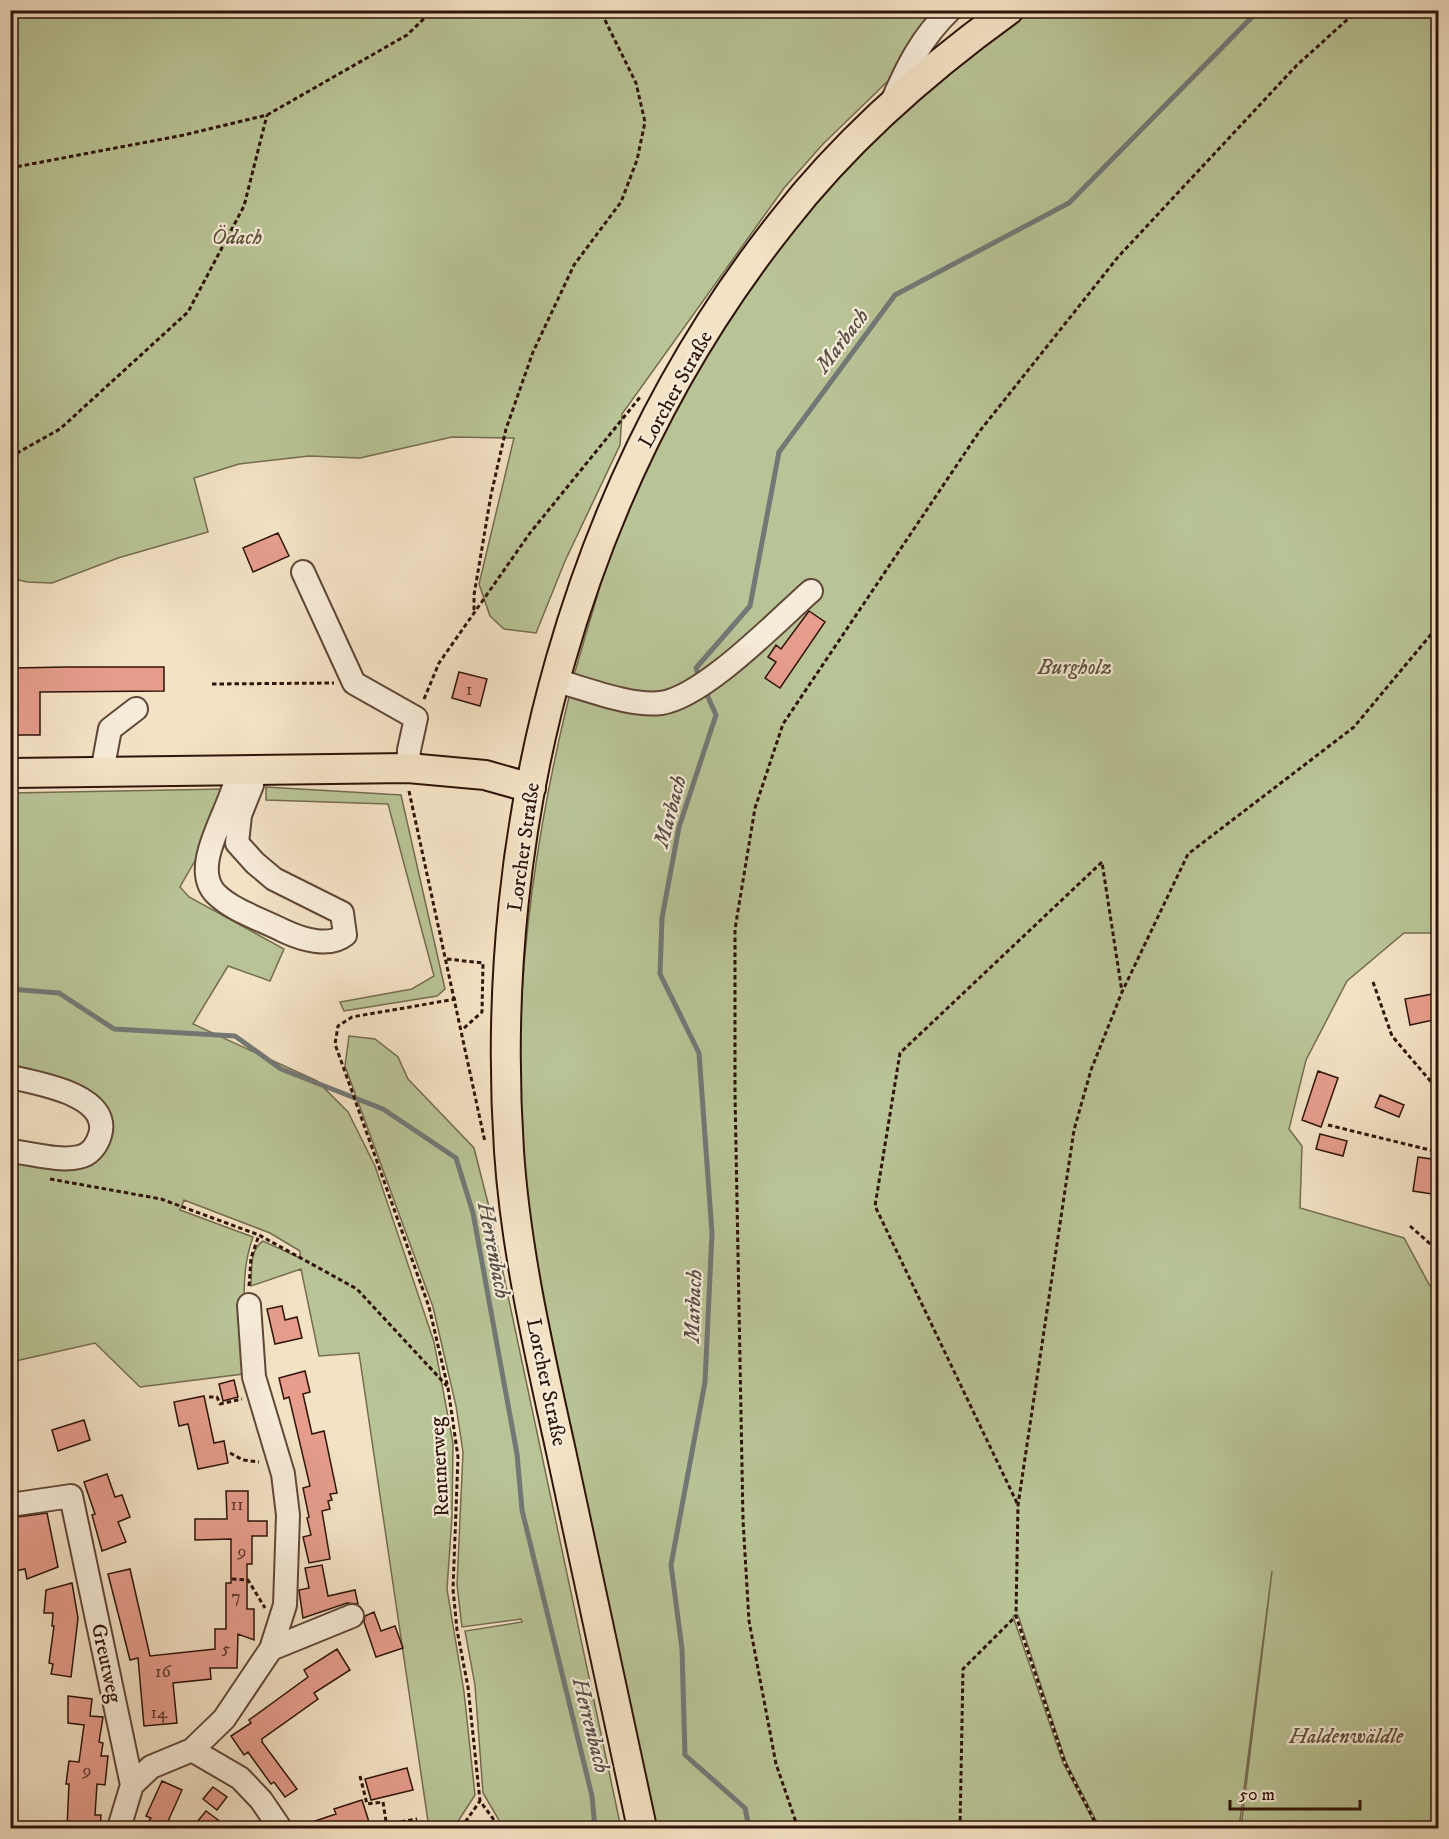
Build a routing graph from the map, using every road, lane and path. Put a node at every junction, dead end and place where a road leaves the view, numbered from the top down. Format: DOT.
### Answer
graph roads {
  1 [pos="433,10"];
  2 [pos="600,10"];
  3 [pos="950,10"];
  4 [pos="1009,10"];
  5 [pos="1358,10"];
  6 [pos="889,108"];
  7 [pos="267,115"];
  8 [pos="10,168"];
  9 [pos="10,457"];
  10 [pos="303,572"];
  11 [pos="812,591"];
  12 [pos="1438,626"];
  13 [pos="554,680"];
  14 [pos="354,683"];
  15 [pos="212,684"];
  16 [pos="136,709"];
  17 [pos="416,717"];
  18 [pos="246,770"];
  19 [pos="10,772"];
  20 [pos="102,772"];
  21 [pos="408,778"];
  22 [pos="531,788"];
  23 [pos="447,959"];
  24 [pos="1373,982"];
  25 [pos="1122,992"];
  26 [pos="462,1030"];
  27 [pos="10,1077"];
  28 [pos="1438,1089"];
  29 [pos="1438,1113"];
  30 [pos="1329,1125"];
  31 [pos="1438,1145"];
  32 [pos="10,1151"];
  33 [pos="1438,1152"];
  34 [pos="43,1177"];
  35 [pos="1410,1226"];
  36 [pos="259,1235"];
  37 [pos="1438,1251"];
  38 [pos="249,1305"];
  39 [pos="256,1386"];
  40 [pos="448,1388"];
  41 [pos="209,1397"];
  42 [pos="230,1453"];
  43 [pos="278,1458"];
  44 [pos="10,1505"];
  45 [pos="1018,1505"];
  46 [pos="232,1579"];
  47 [pos="285,1605"];
  48 [pos="352,1616"];
  49 [pos="1016,1616"];
  50 [pos="271,1649"];
  51 [pos="192,1750"];
  52 [pos="360,1776"];
  53 [pos="132,1785"];
  54 [pos="480,1801"];
  55 [pos="417,1819"];
  56 [pos="495,1822"];
  57 [pos="386,1824"];
  58 [pos="465,1825"];
  59 [pos="119,1828"];
  60 [pos="280,1828"];
  61 [pos="387,1828"];
  62 [pos="461,1828"];
  63 [pos="500,1828"];
  64 [pos="642,1828"];
  65 [pos="798,1828"];
  66 [pos="960,1828"];
  67 [pos="1098,1828"];
  1 -- 7 [label="path"];
  2 -- 17 [label="path"];
  3 -- 6 [label="street"];
  4 -- 6 [label="main road, Lorcher Straße"];
  5 -- 65 [label="path"];
  6 -- 13 [label="main road, Lorcher Straße"];
  7 -- 8 [label="path"];
  7 -- 9 [label="path"];
  10 -- 14 [label="street"];
  11 -- 13 [label="street"];
  12 -- 25 [label="path"];
  13 -- 22 [label="main road, Lorcher Straße"];
  14 -- 15 [label="path"];
  14 -- 17 [label="street"];
  16 -- 20 [label="street"];
  17 -- 21 [label="street"];
  18 -- 18 [label="street"];
  18 -- 20 [label="main road"];
  18 -- 21 [label="main road"];
  19 -- 20 [label="main road"];
  21 -- 22 [label="main road"];
  21 -- 23 [label="path"];
  22 -- 64 [label="main road, Lorcher Straße"];
  23 -- 26 [label="path"];
  23 -- 40 [label="path, Rentnerweg"];
  24 -- 28 [label="path"];
  25 -- 45 [label="path"];
  25 -- 45 [label="path"];
  27 -- 32 [label="street"];
  29 -- 31 [label="path"];
  30 -- 33 [label="path"];
  34 -- 36 [label="path"];
  35 -- 37 [label="path"];
  36 -- 38 [label="path"];
  36 -- 40 [label="path"];
  38 -- 39 [label="street"];
  39 -- 41 [label="path"];
  39 -- 43 [label="street"];
  40 -- 54 [label="path, Rentnerweg"];
  42 -- 43 [label="path"];
  43 -- 47 [label="street"];
  44 -- 53 [label="street, Greutweg"];
  45 -- 49 [label="path"];
  46 -- 47 [label="path"];
  47 -- 50 [label="street"];
  48 -- 50 [label="street"];
  49 -- 66 [label="path"];
  49 -- 67 [label="path"];
  50 -- 51 [label="street"];
  51 -- 53 [label="street"];
  51 -- 60 [label="street"];
  52 -- 57 [label="path"];
  53 -- 59 [label="street, Greutweg"];
  54 -- 56 [label="path, Rentnerweg"];
  54 -- 58 [label="path"];
  55 -- 57 [label="path"];
  56 -- 58 [label="path"];
  56 -- 63 [label="path, Rentnerweg"];
  57 -- 61 [label="path"];
  58 -- 62 [label="path"];
}
